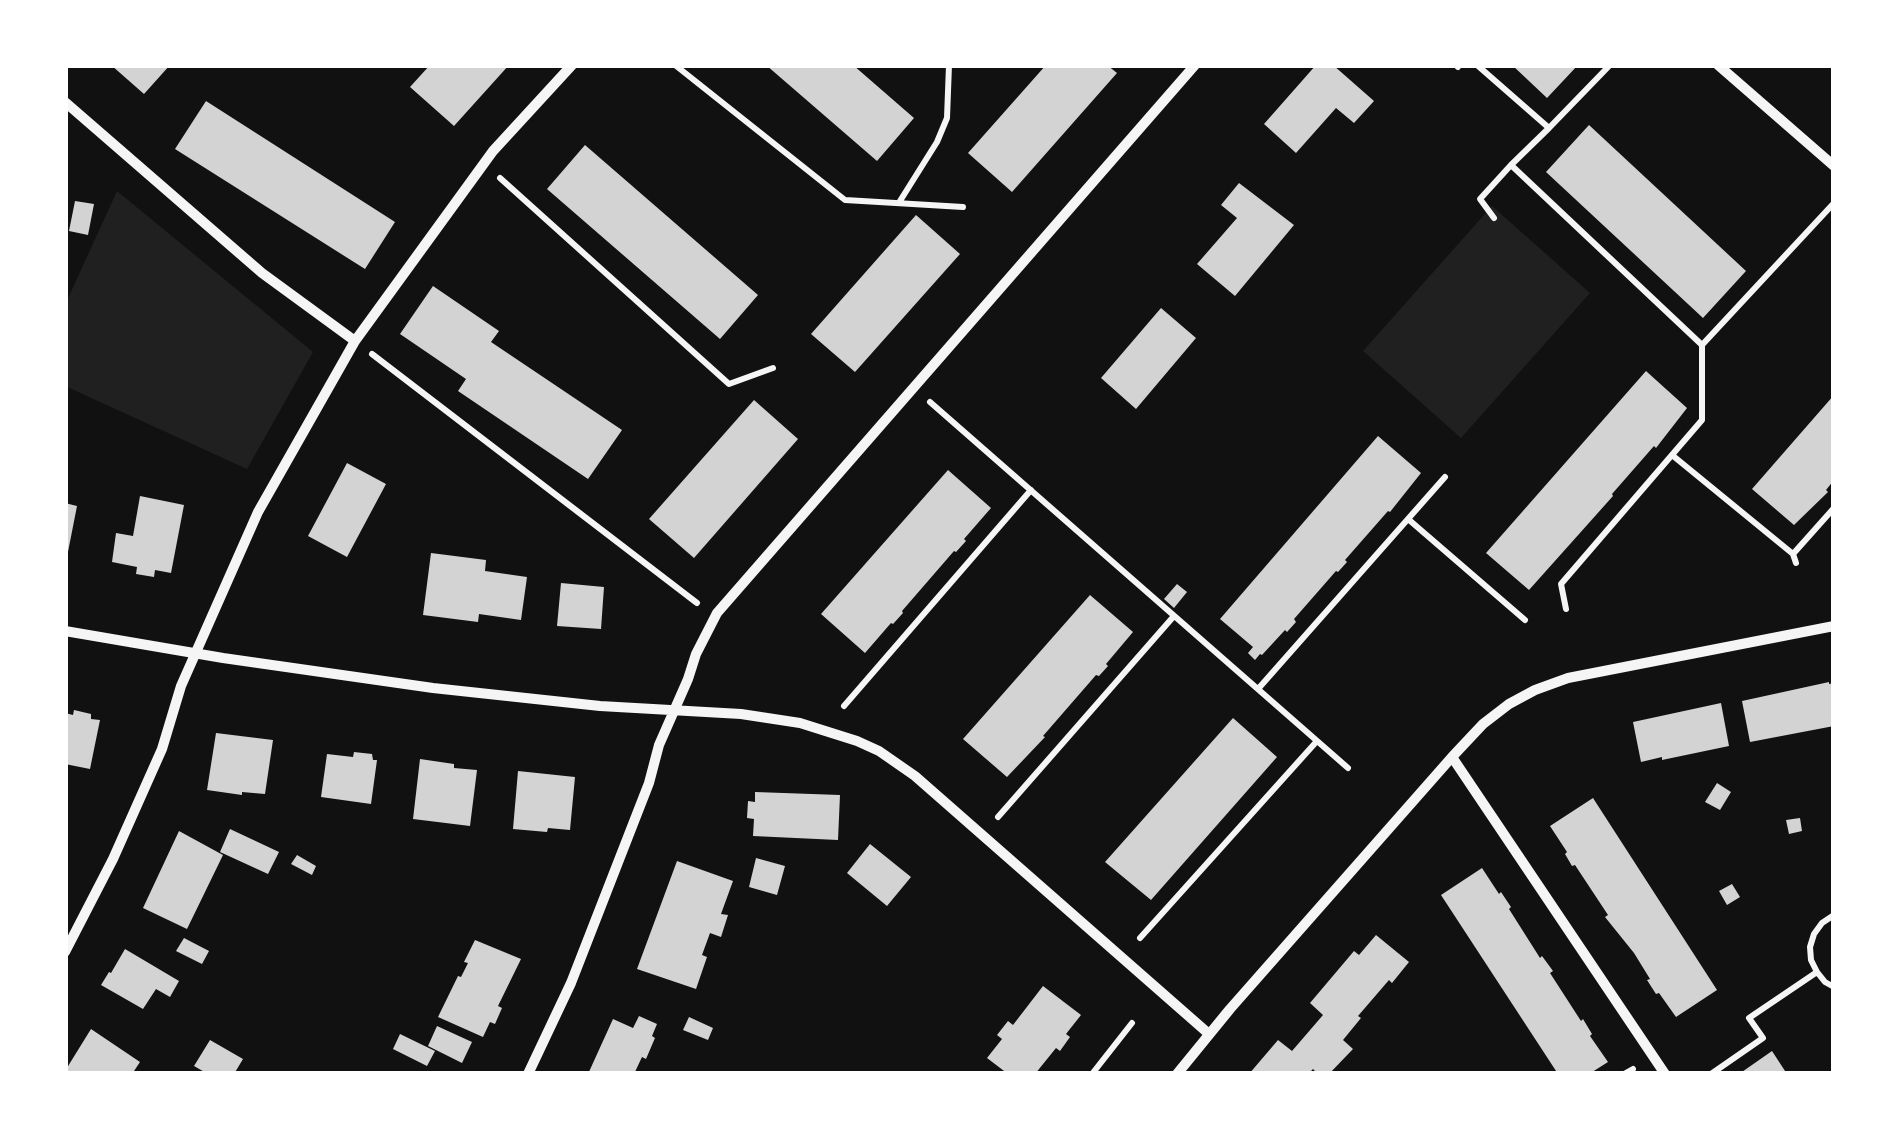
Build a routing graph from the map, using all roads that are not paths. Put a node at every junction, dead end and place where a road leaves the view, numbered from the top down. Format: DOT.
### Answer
graph roads {
  1 [pos="572,65"];
  2 [pos="1195,65"];
  3 [pos="1718,65"];
  4 [pos="65,102"];
  5 [pos="1834,166"];
  6 [pos="354,341"];
  7 [pos="1834,626"];
  8 [pos="65,632"];
  9 [pos="197,654"];
  10 [pos="674,710"];
  11 [pos="1452,758"];
  12 [pos="65,952"];
  13 [pos="1209,1034"];
  14 [pos="528,1074"];
  15 [pos="1177,1074"];
  16 [pos="1665,1074"];
  1 -- 6 [label="street"];
  2 -- 10 [label="street"];
  3 -- 5 [label="street"];
  4 -- 6 [label="street"];
  6 -- 9 [label="street"];
  7 -- 11 [label="street"];
  8 -- 9 [label="street"];
  9 -- 10 [label="street"];
  9 -- 12 [label="street"];
  10 -- 13 [label="street"];
  10 -- 14 [label="street"];
  11 -- 13 [label="street"];
  11 -- 16 [label="street"];
  13 -- 15 [label="street"];
}
